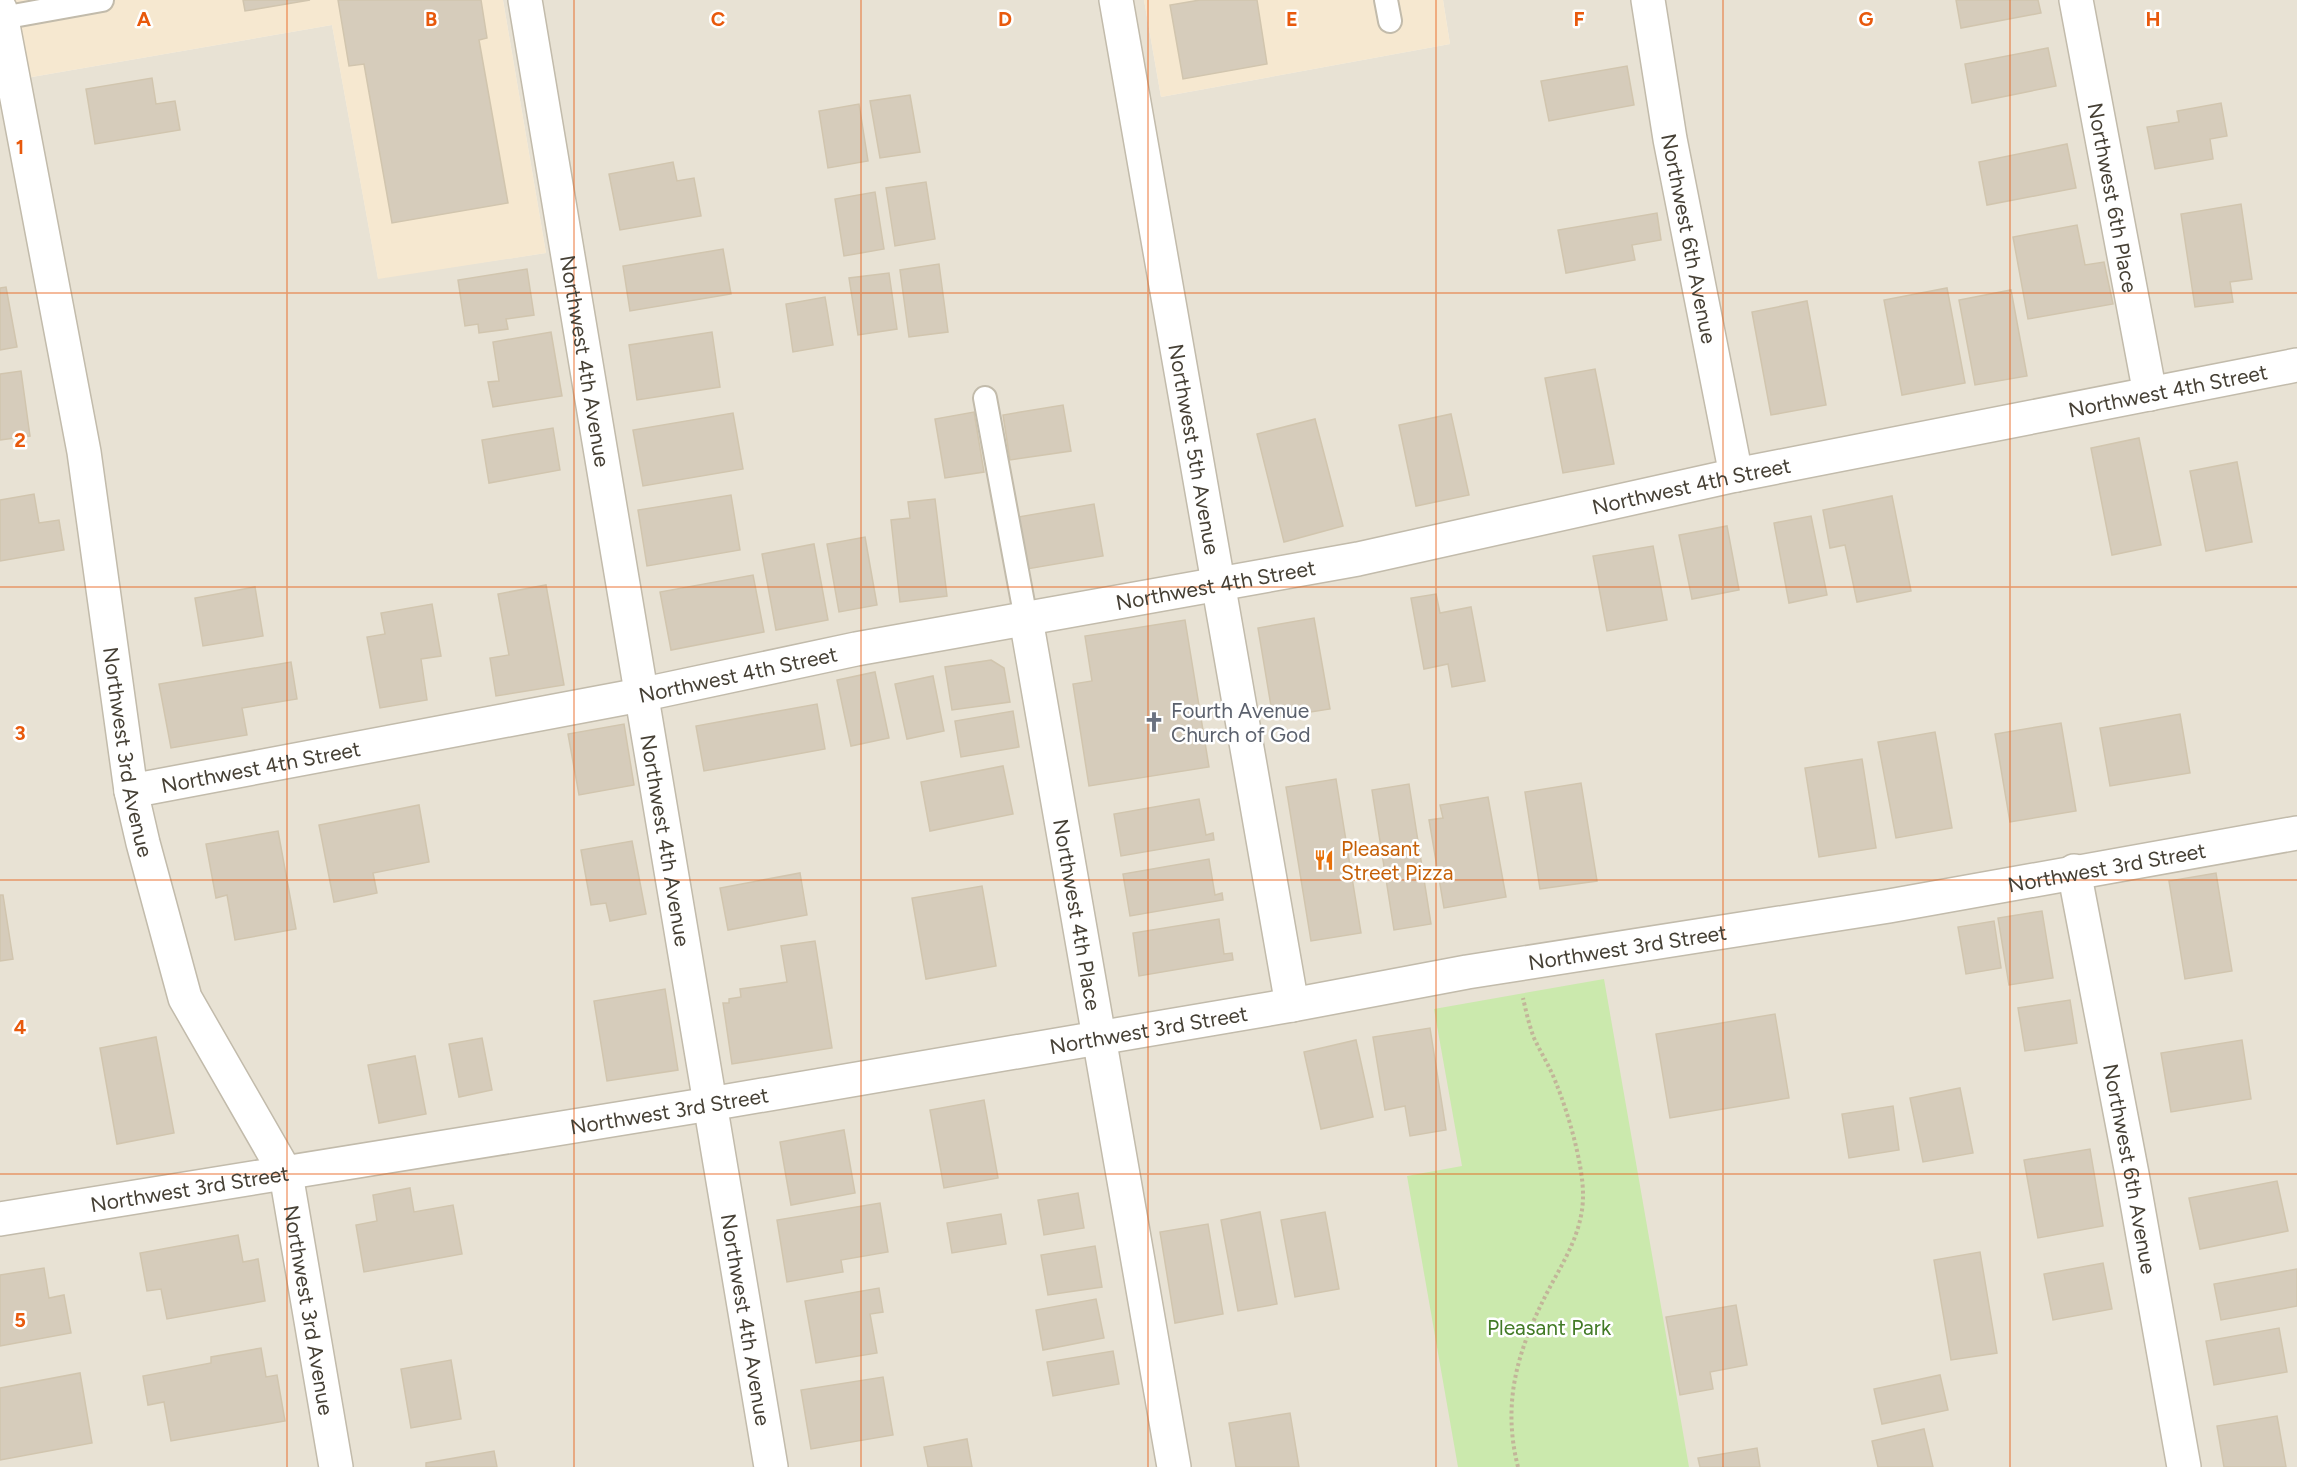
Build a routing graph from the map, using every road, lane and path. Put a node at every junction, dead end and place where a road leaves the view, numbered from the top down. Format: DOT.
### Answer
graph roads {
  1 [pos="102,0"];
  2 [pos="525,0"];
  3 [pos="1116,0"];
  4 [pos="1648,0"];
  5 [pos="2076,0"];
  6 [pos="1,14"];
  7 [pos="2297,365"];
  8 [pos="2150,394"];
  9 [pos="985,399"];
  10 [pos="1736,475"];
  11 [pos="1218,584"];
  12 [pos="1026,619"];
  13 [pos="640,695"];
  14 [pos="131,791"];
  15 [pos="2297,833"];
  16 [pos="2074,871"];
  17 [pos="1521,987"];
  18 [pos="1292,1005"];
  19 [pos="1099,1038"];
  20 [pos="710,1104"];
  21 [pos="286,1174"];
  22 [pos="0,1219"];
  23 [pos="336,1467"];
  24 [pos="771,1467"];
  25 [pos="1174,1467"];
  26 [pos="1518,1467"];
  27 [pos="2184,1467"];
  1 -- 6 [label="lane"];
  2 -- 13 [label="street, Northwest 4th Avenue"];
  3 -- 11 [label="street, Northwest 5th Avenue"];
  4 -- 10 [label="street, Northwest 6th Avenue"];
  5 -- 8 [label="street, Northwest 6th Place"];
  6 -- 14 [label="street, Northwest 3rd Avenue"];
  7 -- 8 [label="street, Northwest 4th Street"];
  8 -- 10 [label="street, Northwest 4th Street"];
  9 -- 12 [label="lane, Northwest 4th Place"];
  10 -- 11 [label="street, Northwest 4th Street"];
  11 -- 12 [label="street, Northwest 4th Street"];
  11 -- 18 [label="street, Northwest 5th Avenue"];
  12 -- 13 [label="street, Northwest 4th Street"];
  12 -- 19 [label="street, Northwest 4th Place"];
  13 -- 14 [label="street, Northwest 4th Street"];
  13 -- 20 [label="street, Northwest 4th Avenue"];
  14 -- 21 [label="street, Northwest 3rd Avenue"];
  15 -- 16 [label="street, Northwest 3rd Street"];
  16 -- 18 [label="street, Northwest 3rd Street"];
  16 -- 27 [label="street, Northwest 6th Avenue"];
  17 -- 26 [label="path"];
  18 -- 19 [label="street, Northwest 3rd Street"];
  19 -- 20 [label="street, Northwest 3rd Street"];
  19 -- 25 [label="street, Northwest 4th Place"];
  20 -- 21 [label="street, Northwest 3rd Street"];
  20 -- 24 [label="street, Northwest 4th Avenue"];
  21 -- 22 [label="street, Northwest 3rd Street"];
  21 -- 23 [label="street, Northwest 3rd Avenue"];
}
